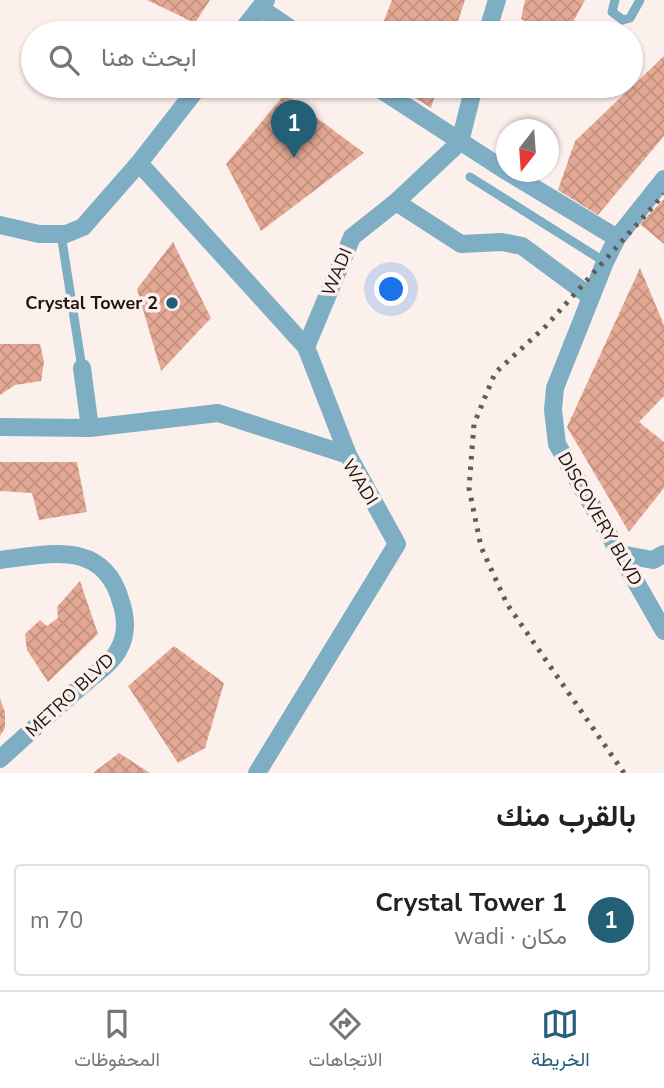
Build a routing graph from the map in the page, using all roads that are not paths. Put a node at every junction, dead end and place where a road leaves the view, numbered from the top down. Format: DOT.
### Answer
graph roads {
  1 [pos="497,0"];
  2 [pos="615,0"];
  3 [pos="640,0"];
  4 [pos="263,4"];
  5 [pos="250,21"];
  6 [pos="283,21"];
  7 [pos="491,21"];
  8 [pos="190,98"];
  9 [pos="393,98"];
  10 [pos="471,98"];
  11 [pos="460,142"];
  12 [pos="139,163"];
  13 [pos="496,164"];
  14 [pos="470,177"];
  15 [pos="664,179"];
  16 [pos="525,182"];
  17 [pos="396,202"];
  18 [pos="0,225"];
  19 [pos="61,234"];
  20 [pos="617,239"];
  21 [pos="605,262"];
  22 [pos="591,297"];
  23 [pos="306,347"];
  24 [pos="82,368"];
  25 [pos="0,427"];
  26 [pos="90,428"];
  27 [pos="348,456"];
  28 [pos="620,554"];
  29 [pos="664,554"];
  30 [pos="0,560"];
  31 [pos="664,631"];
  32 [pos="0,759"];
  33 [pos="257,773"];
  1 -- 7 [label="street"];
  2 -- 3 [label="lane"];
  4 -- 5 [label="street"];
  4 -- 6 [label="street"];
  8 -- 12 [label="street"];
  9 -- 11 [label="street"];
  10 -- 11 [label="street"];
  11 -- 13 [label="street"];
  11 -- 17 [label="street, WADI"];
  12 -- 19 [label="street"];
  12 -- 23 [label="street"];
  14 -- 21 [label="lane"];
  15 -- 20 [label="street, DISCOVERY BLVD"];
  16 -- 20 [label="street"];
  17 -- 22 [label="street"];
  17 -- 23 [label="street, WADI"];
  18 -- 19 [label="street"];
  19 -- 24 [label="lane"];
  20 -- 21 [label="street, DISCOVERY BLVD"];
  21 -- 22 [label="street, DISCOVERY BLVD"];
  22 -- 28 [label="street, DISCOVERY BLVD"];
  23 -- 27 [label="street, WADI"];
  24 -- 26 [label="street"];
  25 -- 26 [label="street, WADI"];
  26 -- 27 [label="street, WADI"];
  27 -- 33 [label="street, WADI"];
  28 -- 29 [label="street"];
  28 -- 31 [label="street, DISCOVERY BLVD"];
  30 -- 32 [label="street, METRO BLVD"];
}
